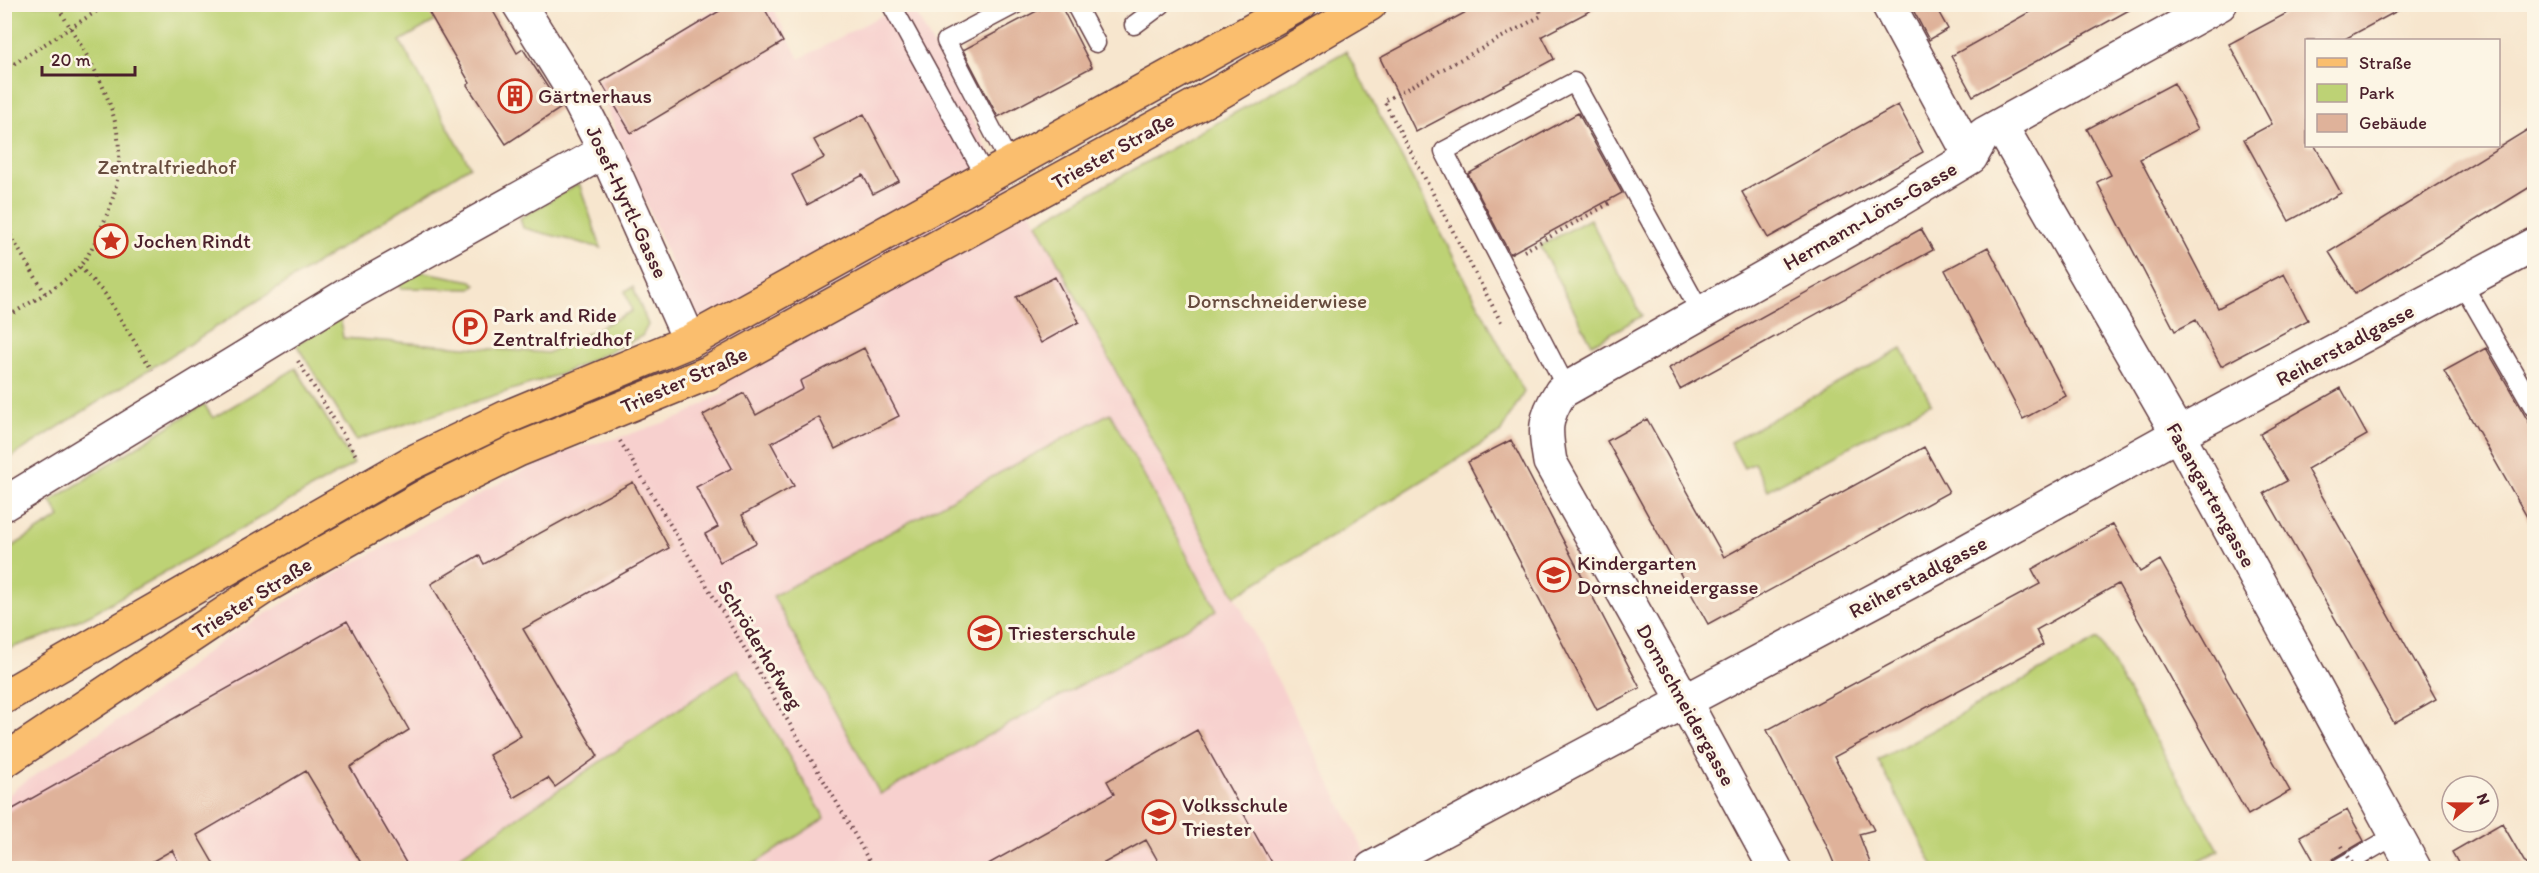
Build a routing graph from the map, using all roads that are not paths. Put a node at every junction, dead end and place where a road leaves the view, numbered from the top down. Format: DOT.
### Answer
graph roads {
  1 [pos="519,4"];
  2 [pos="891,4"];
  3 [pos="1016,4"];
  4 [pos="1075,4"];
  5 [pos="1162,4"];
  6 [pos="1300,4"];
  7 [pos="1370,4"];
  8 [pos="1888,4"];
  9 [pos="2220,4"];
  10 [pos="1134,25"];
  11 [pos="1096,43"];
  12 [pos="2001,126"];
  13 [pos="605,151"];
  14 [pos="1971,157"];
  15 [pos="999,172"];
  16 [pos="2535,245"];
  17 [pos="2462,284"];
  18 [pos="1701,313"];
  19 [pos="690,341"];
  20 [pos="1558,400"];
  21 [pos="2535,408"];
  22 [pos="2178,434"];
  23 [pos="4,504"];
  24 [pos="4,697"];
  25 [pos="1685,702"];
  26 [pos="4,761"];
  27 [pos="2396,835"];
  28 [pos="1372,868"];
  29 [pos="1775,868"];
  30 [pos="2339,868"];
  31 [pos="2414,868"];
  1 -- 13 [label="street, Josef-Hyrtl-Gasse"];
  2 -- 15 [label="lane"];
  3 -- 15 [label="lane"];
  4 -- 11 [label="lane"];
  5 -- 10 [label="lane"];
  6 -- 15 [label="main road, Triester Straße"];
  7 -- 26 [label="main road, Triester Straße"];
  8 -- 14 [label="street"];
  9 -- 12 [label="street, Hermann-Löns-Gasse"];
  12 -- 14 [label="street, Hermann-Löns-Gasse"];
  12 -- 22 [label="street, Fasangartengasse"];
  13 -- 19 [label="street, Josef-Hyrtl-Gasse"];
  13 -- 23 [label="street"];
  14 -- 18 [label="street, Hermann-Löns-Gasse"];
  15 -- 19 [label="main road, Triester Straße"];
  16 -- 17 [label="street, Reiherstadlgasse"];
  17 -- 21 [label="lane"];
  17 -- 22 [label="street, Reiherstadlgasse"];
  18 -- 20 [label="street, Hermann-Löns-Gasse"];
  18 -- 20 [label="lane"];
  19 -- 24 [label="main road, Triester Straße"];
  20 -- 25 [label="street, Dornschneidergasse"];
  22 -- 25 [label="street, Reiherstadlgasse"];
  22 -- 27 [label="street, Fasangartengasse"];
  25 -- 28 [label="street, Reiherstadlgasse"];
  25 -- 29 [label="street, Dornschneidergasse"];
  27 -- 30 [label="lane"];
  27 -- 31 [label="street, Fasangartengasse"];
}
